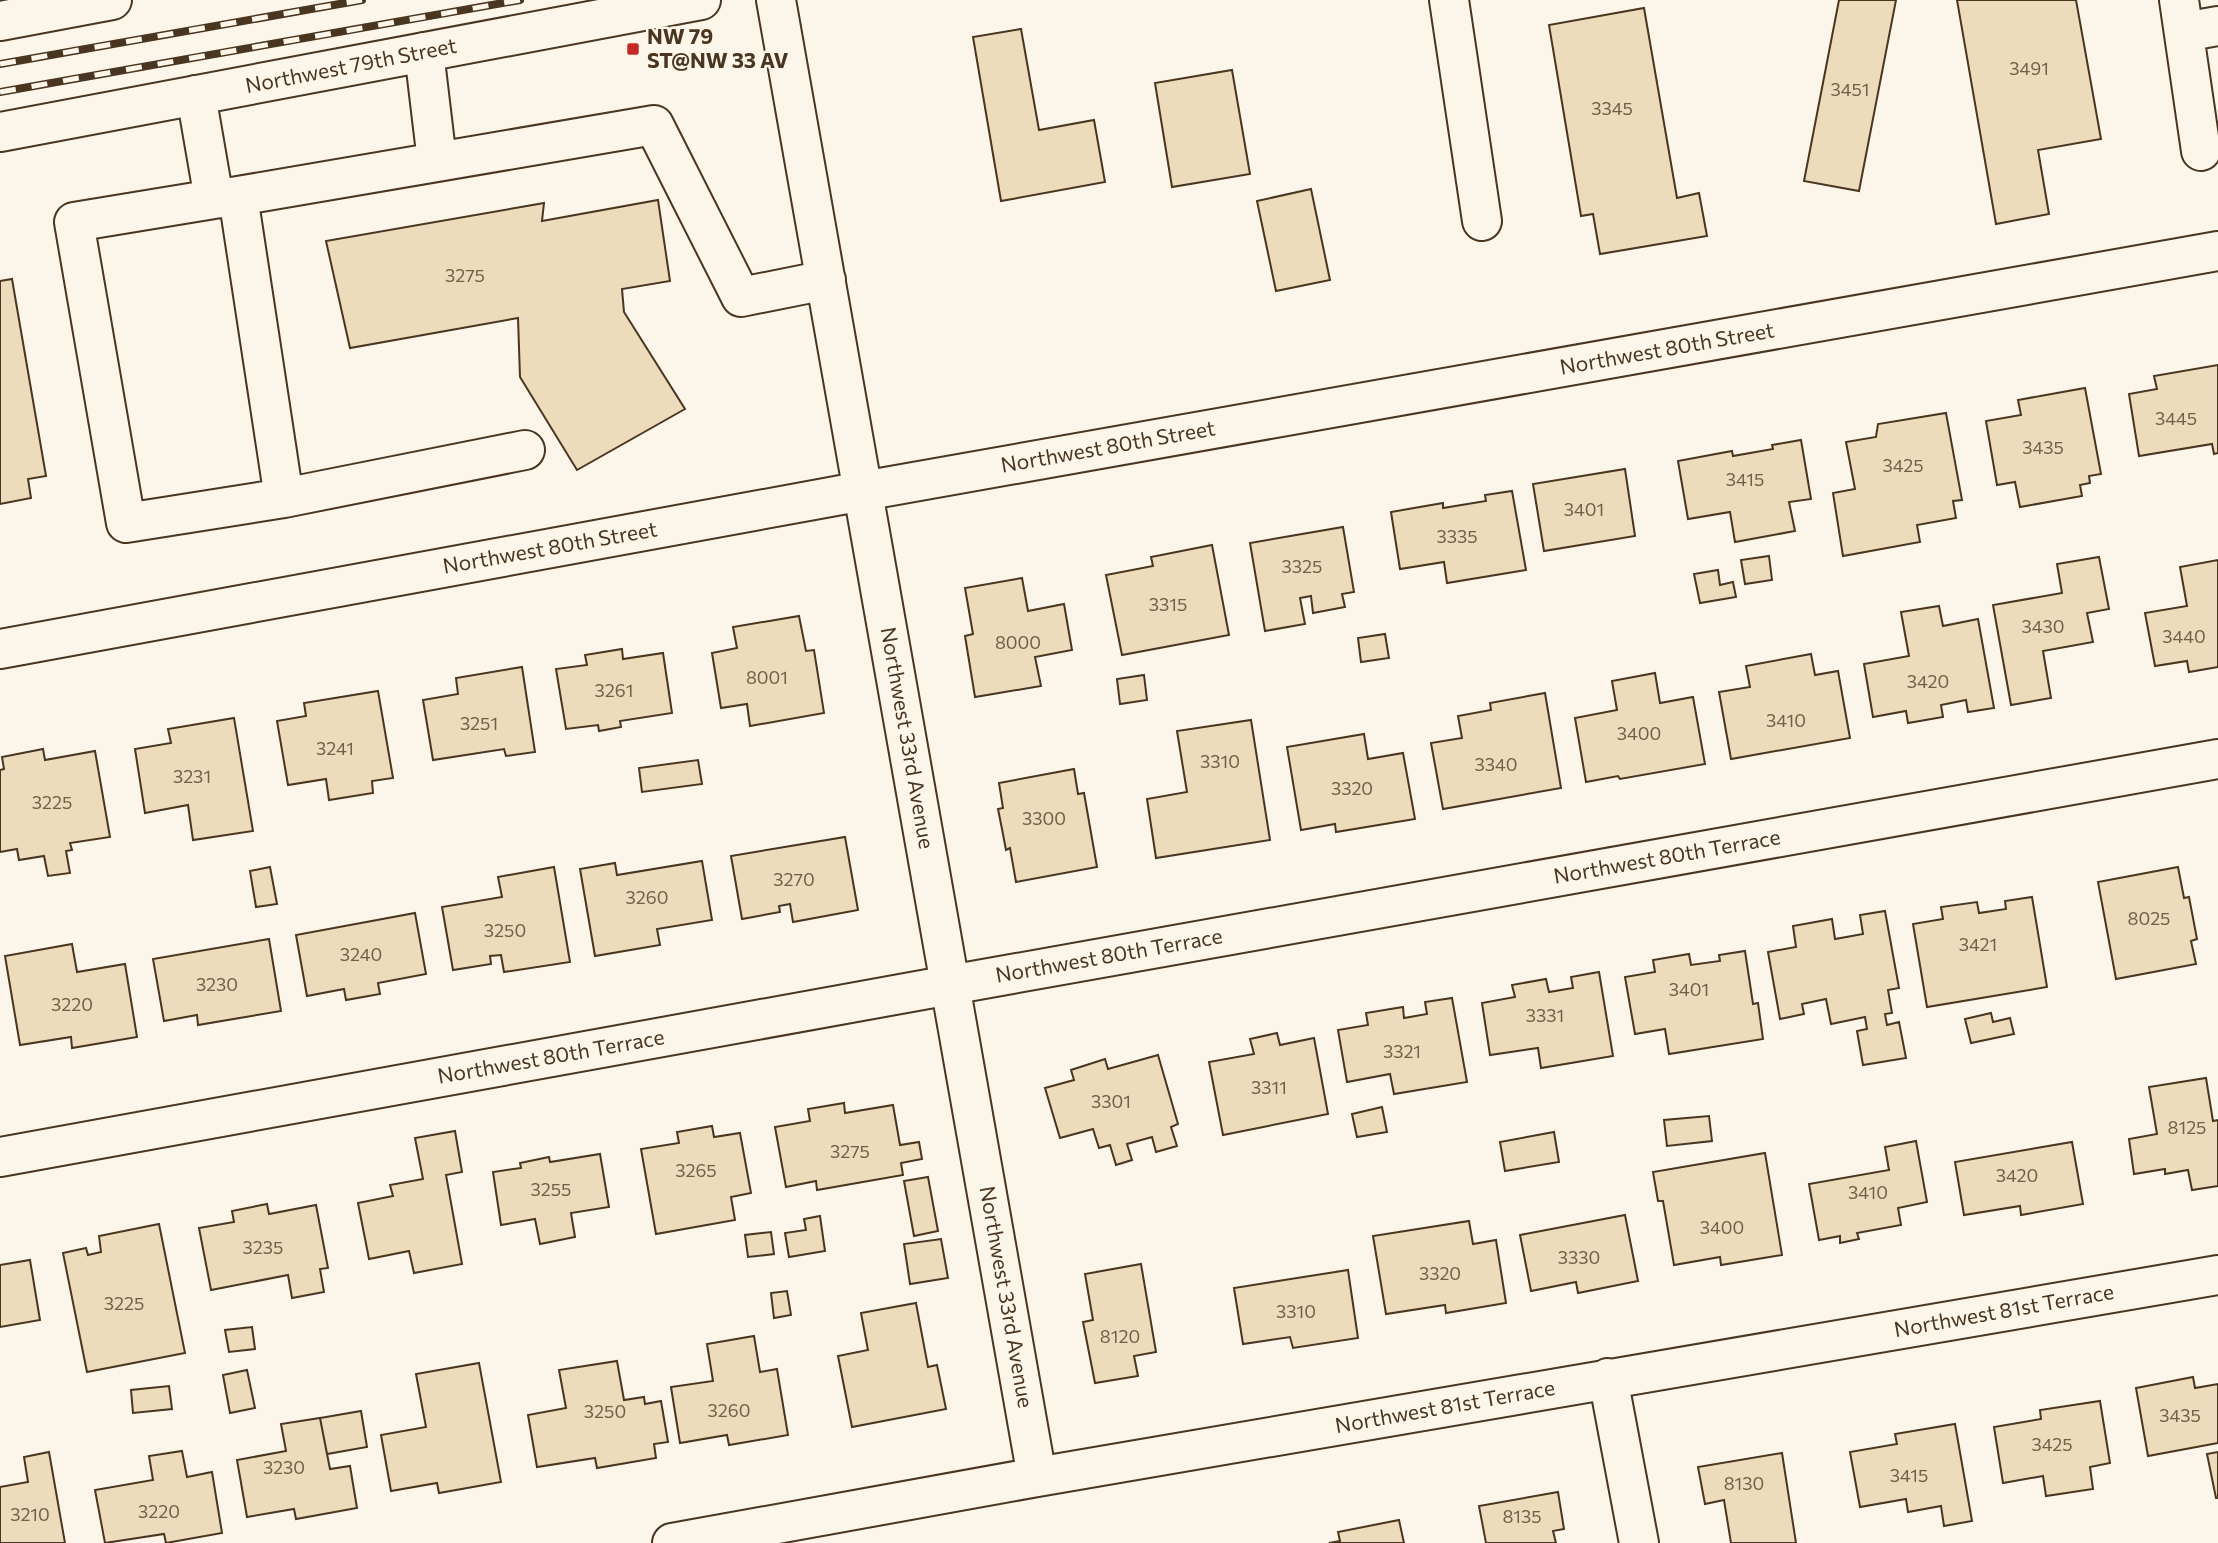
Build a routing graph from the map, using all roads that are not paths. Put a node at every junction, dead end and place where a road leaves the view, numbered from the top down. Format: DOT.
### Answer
graph roads {
  1 [pos="112,0"];
  2 [pos="701,0"];
  3 [pos="776,0"];
  4 [pos="1449,0"];
  5 [pos="2194,19"];
  6 [pos="0,21"];
  7 [pos="424,52"];
  8 [pos="196,95"];
  9 [pos="0,132"];
  10 [pos="2201,151"];
  11 [pos="436,162"];
  12 [pos="226,197"];
  13 [pos="1482,221"];
  14 [pos="2218,251"];
  15 [pos="826,279"];
  16 [pos="526,450"];
  17 [pos="863,491"];
  18 [pos="284,498"];
  19 [pos="0,649"];
  20 [pos="2218,759"];
  21 [pos="950,985"];
  22 [pos="0,1157"];
  23 [pos="2218,1275"];
  24 [pos="1608,1378"];
  25 [pos="1037,1477"];
  26 [pos="672,1543"];
  27 [pos="1639,1543"];
  1 -- 6 [label="street"];
  2 -- 7 [label="street, Northwest 79th Street"];
  3 -- 15 [label="street, Northwest 33rd Avenue"];
  4 -- 13 [label="street"];
  5 -- 10 [label="street"];
  7 -- 8 [label="street, Northwest 79th Street"];
  7 -- 11 [label="street"];
  8 -- 9 [label="street, Northwest 79th Street"];
  8 -- 12 [label="street"];
  11 -- 12 [label="street"];
  11 -- 15 [label="street"];
  12 -- 18 [label="street"];
  12 -- 18 [label="street"];
  14 -- 17 [label="street, Northwest 80th Street"];
  15 -- 17 [label="street, Northwest 33rd Avenue"];
  16 -- 18 [label="street"];
  17 -- 19 [label="street, Northwest 80th Street"];
  17 -- 21 [label="street, Northwest 33rd Avenue"];
  20 -- 21 [label="street, Northwest 80th Terrace"];
  21 -- 22 [label="street, Northwest 80th Terrace"];
  21 -- 25 [label="street, Northwest 33rd Avenue"];
  23 -- 24 [label="street, Northwest 81st Terrace"];
  24 -- 25 [label="street, Northwest 81st Terrace"];
  24 -- 27 [label="street"];
  25 -- 26 [label="street, Northwest 81st Terrace"];
}
